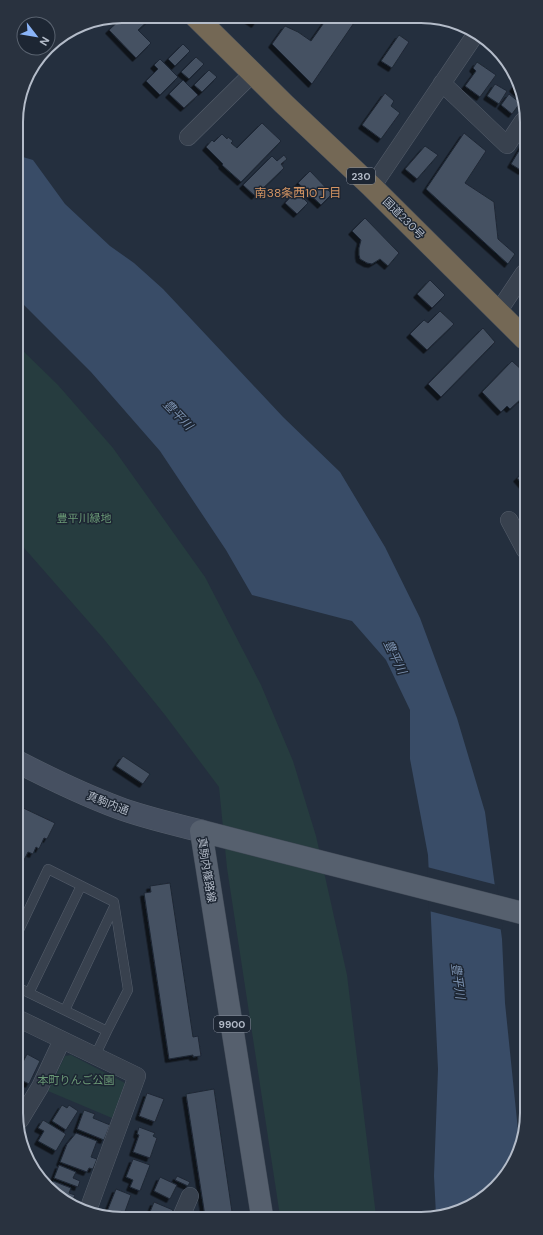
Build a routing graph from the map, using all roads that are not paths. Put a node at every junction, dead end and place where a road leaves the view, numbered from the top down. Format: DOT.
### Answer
graph roads {
  1 [pos="207,23"];
  2 [pos="473,38"];
  3 [pos="253,73"];
  4 [pos="442,83"];
  5 [pos="520,125"];
  6 [pos="188,137"];
  7 [pos="372,187"];
  8 [pos="520,279"];
  9 [pos="498,312"];
  10 [pos="520,334"];
  11 [pos="509,520"];
  12 [pos="520,541"];
  13 [pos="23,764"];
  14 [pos="201,831"];
  15 [pos="81,886"];
  16 [pos="114,907"];
  17 [pos="520,912"];
  18 [pos="23,922"];
  19 [pos="23,990"];
  20 [pos="29,993"];
  21 [pos="65,1010"];
  22 [pos="23,1021"];
  23 [pos="107,1031"];
  24 [pos="62,1040"];
  25 [pos="95,1056"];
  26 [pos="23,1115"];
  27 [pos="190,1196"];
  28 [pos="89,1207"];
  29 [pos="183,1212"];
  30 [pos="261,1212"];
  1 -- 3 [label="highway, 国道230号 / 230"];
  2 -- 4 [label="street"];
  3 -- 6 [label="street"];
  3 -- 7 [label="highway, 国道230号 / 230"];
  4 -- 5 [label="street"];
  4 -- 7 [label="street"];
  7 -- 9 [label="highway, 国道230号 / 230"];
  8 -- 9 [label="street"];
  9 -- 10 [label="highway, 国道230号 / 230"];
  11 -- 12 [label="street"];
  13 -- 14 [label="street, 真駒内通"];
  14 -- 17 [label="main road, 真駒内篠路線"];
  14 -- 30 [label="main road, 真駒内篠路線 / 9900"];
  15 -- 16 [label="lane"];
  15 -- 18 [label="lane"];
  15 -- 20 [label="lane"];
  16 -- 21 [label="lane"];
  16 -- 23 [label="lane"];
  19 -- 20 [label="lane"];
  20 -- 21 [label="lane"];
  21 -- 23 [label="lane"];
  22 -- 24 [label="street"];
  23 -- 25 [label="lane"];
  24 -- 25 [label="street"];
  24 -- 26 [label="street"];
  25 -- 28 [label="street"];
  27 -- 29 [label="street"];
}
